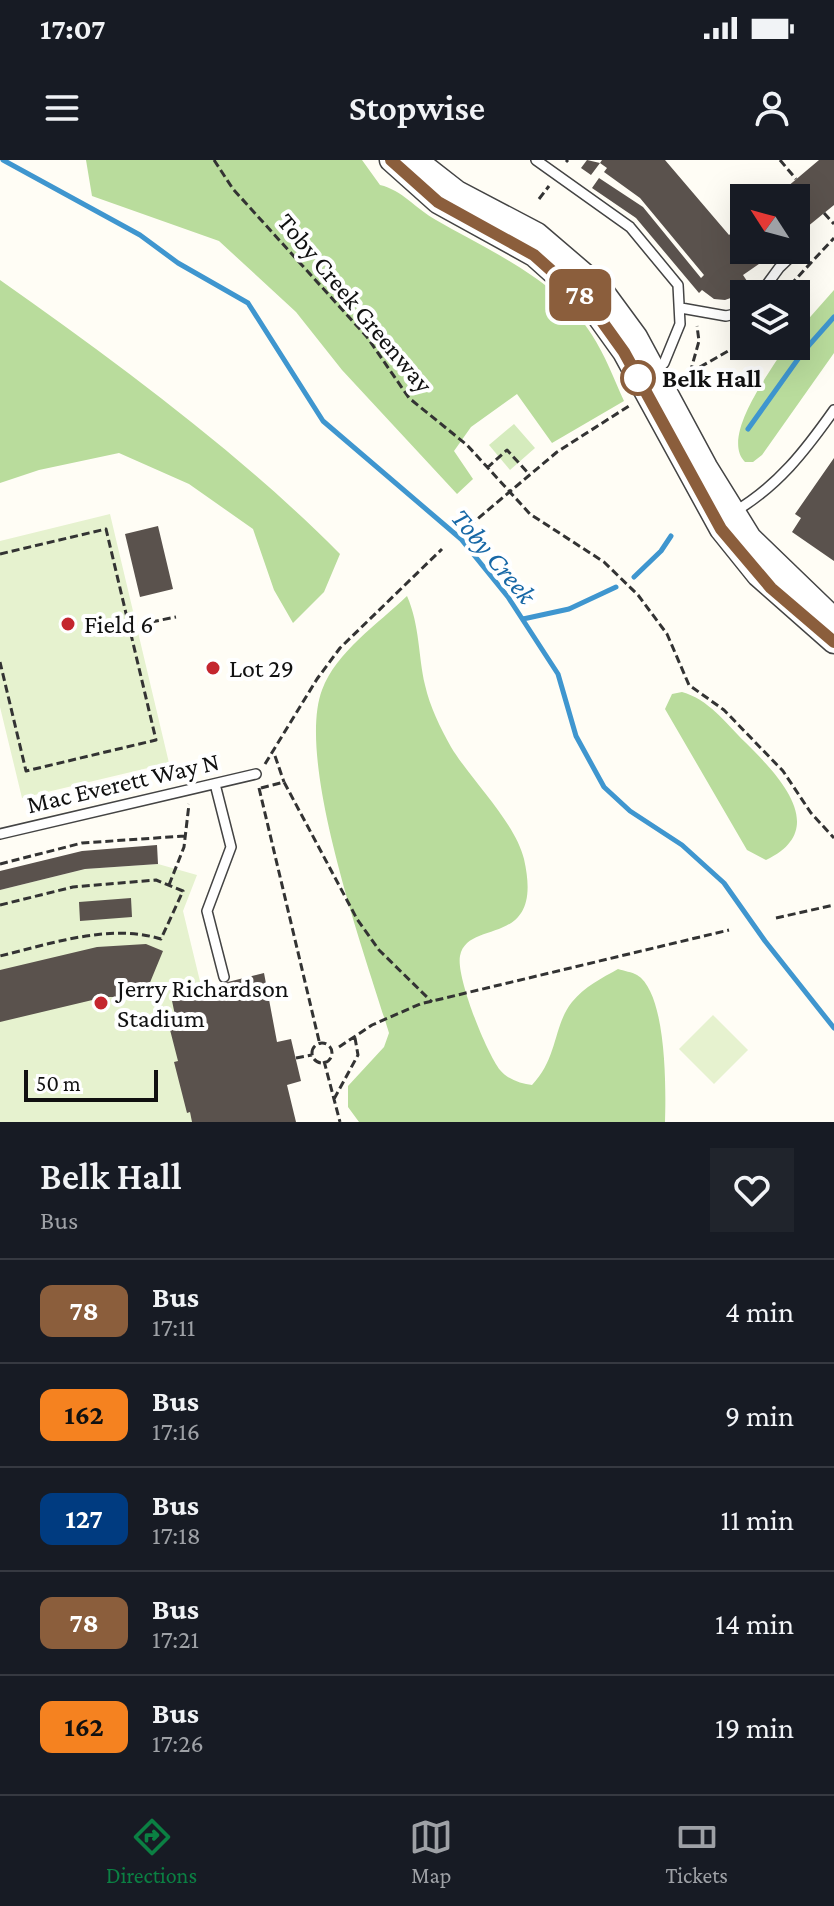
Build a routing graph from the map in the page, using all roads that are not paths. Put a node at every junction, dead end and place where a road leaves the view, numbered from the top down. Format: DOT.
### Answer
graph roads {
  1 [pos="391,160"];
  2 [pos="416,160"];
  3 [pos="536,160"];
  4 [pos="783,264"];
  5 [pos="770,280"];
  6 [pos="681,308"];
  7 [pos="730,315"];
  8 [pos="651,384"];
  9 [pos="834,410"];
  10 [pos="725,518"];
  11 [pos="834,619"];
  12 [pos="834,642"];
  13 [pos="256,774"];
  14 [pos="215,784"];
  15 [pos="0,834"];
  16 [pos="224,977"];
  1 -- 8 [label="street"];
  2 -- 8 [label="street"];
  3 -- 6 [label="lane"];
  4 -- 5 [label="lane"];
  6 -- 7 [label="lane"];
  6 -- 8 [label="lane"];
  8 -- 10 [label="street"];
  9 -- 10 [label="lane"];
  10 -- 11 [label="street"];
  10 -- 12 [label="street"];
  13 -- 14 [label="lane, Mac Everett Way N"];
  14 -- 15 [label="lane, Mac Everett Way N"];
  14 -- 16 [label="lane"];
}
